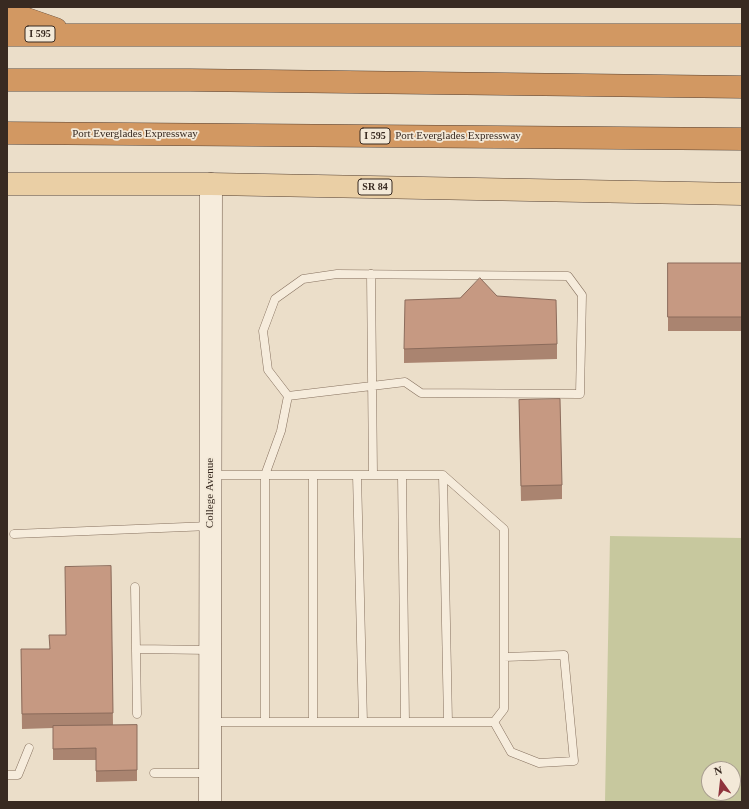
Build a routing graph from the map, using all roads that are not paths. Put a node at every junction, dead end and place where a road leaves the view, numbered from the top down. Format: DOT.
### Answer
graph roads {
  1 [pos="7,12"];
  2 [pos="73,34"];
  3 [pos="7,35"];
  4 [pos="742,35"];
  5 [pos="7,80"];
  6 [pos="742,87"];
  7 [pos="7,133"];
  8 [pos="742,139"];
  9 [pos="7,184"];
  10 [pos="211,184"];
  11 [pos="742,194"];
  12 [pos="371,274"];
  13 [pos="372,386"];
  14 [pos="288,396"];
  15 [pos="210,475"];
  16 [pos="265,475"];
  17 [pos="313,475"];
  18 [pos="358,475"];
  19 [pos="373,475"];
  20 [pos="402,475"];
  21 [pos="443,475"];
  22 [pos="210,526"];
  23 [pos="14,534"];
  24 [pos="135,587"];
  25 [pos="136,648"];
  26 [pos="210,650"];
  27 [pos="504,657"];
  28 [pos="138,714"];
  29 [pos="210,722"];
  30 [pos="265,722"];
  31 [pos="313,722"];
  32 [pos="363,722"];
  33 [pos="405,722"];
  34 [pos="448,722"];
  35 [pos="494,722"];
  36 [pos="29,748"];
  37 [pos="154,773"];
  38 [pos="210,773"];
  39 [pos="7,775"];
  40 [pos="210,802"];
  1 -- 2 [label="highway"];
  2 -- 3 [label="highway, I 595"];
  2 -- 4 [label="highway, I 595"];
  5 -- 6 [label="highway"];
  7 -- 8 [label="highway, Port Everglades Expressway / I 595"];
  9 -- 10 [label="main road, SR 84"];
  10 -- 11 [label="main road, SR 84"];
  10 -- 15 [label="street, College Avenue"];
  12 -- 13 [label="lane"];
  12 -- 13 [label="lane"];
  12 -- 14 [label="lane"];
  13 -- 14 [label="lane"];
  13 -- 19 [label="lane"];
  14 -- 16 [label="lane"];
  15 -- 16 [label="lane"];
  15 -- 22 [label="street, College Avenue"];
  16 -- 17 [label="lane"];
  16 -- 30 [label="lane"];
  17 -- 18 [label="lane"];
  17 -- 31 [label="lane"];
  18 -- 19 [label="lane"];
  18 -- 32 [label="lane"];
  19 -- 20 [label="lane"];
  20 -- 21 [label="lane"];
  20 -- 33 [label="lane"];
  21 -- 27 [label="lane"];
  21 -- 34 [label="lane"];
  22 -- 23 [label="lane"];
  22 -- 26 [label="street, College Avenue"];
  24 -- 25 [label="lane"];
  25 -- 26 [label="lane"];
  25 -- 28 [label="lane"];
  26 -- 29 [label="street, College Avenue"];
  27 -- 35 [label="lane"];
  27 -- 35 [label="lane"];
  29 -- 30 [label="lane"];
  29 -- 38 [label="street, College Avenue"];
  30 -- 31 [label="lane"];
  31 -- 32 [label="lane"];
  32 -- 33 [label="lane"];
  33 -- 34 [label="lane"];
  34 -- 35 [label="lane"];
  36 -- 39 [label="lane"];
  37 -- 38 [label="lane"];
  38 -- 40 [label="street, College Avenue"];
}
